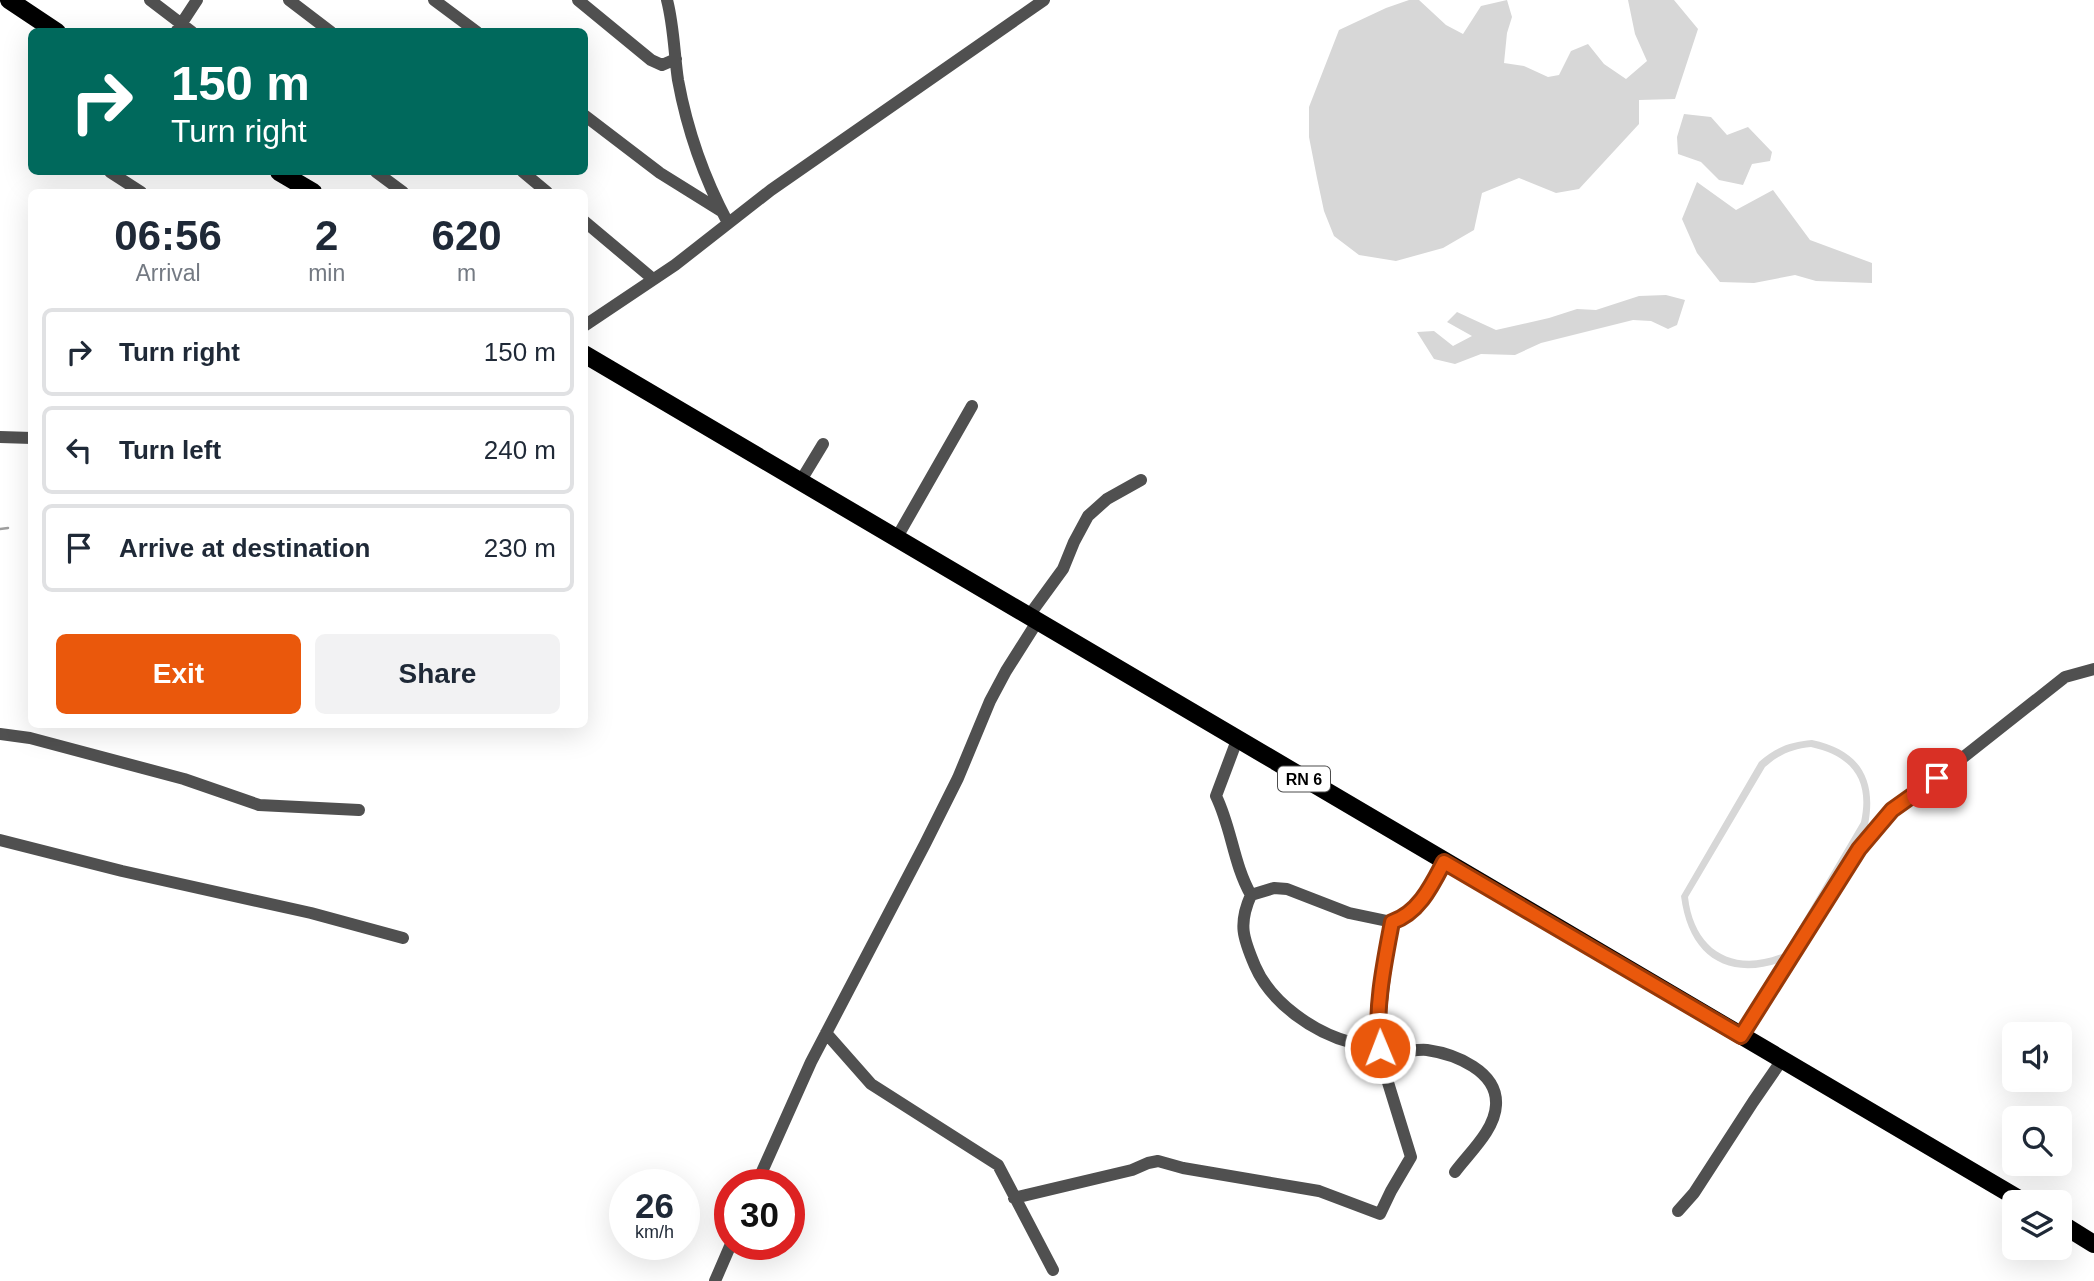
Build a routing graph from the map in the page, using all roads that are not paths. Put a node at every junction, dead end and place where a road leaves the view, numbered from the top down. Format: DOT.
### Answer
graph roads {
  1 [pos="9,0"];
  2 [pos="149,0"];
  3 [pos="197,0"];
  4 [pos="289,0"];
  5 [pos="434,0"];
  6 [pos="579,0"];
  7 [pos="667,0"];
  8 [pos="1044,0"];
  9 [pos="51,28"];
  10 [pos="182,28"];
  11 [pos="183,28"];
  12 [pos="326,28"];
  13 [pos="472,28"];
  14 [pos="676,59"];
  15 [pos="588,118"];
  16 [pos="115,175"];
  17 [pos="284,175"];
  18 [pos="380,175"];
  19 [pos="527,175"];
  20 [pos="136,189"];
  21 [pos="308,189"];
  22 [pos="399,189"];
  23 [pos="544,189"];
  24 [pos="722,211"];
  25 [pos="728,223"];
  26 [pos="588,224"];
  27 [pos="653,279"];
  28 [pos="588,323"];
  29 [pos="588,356"];
  30 [pos="972,406"];
  31 [pos="0,437"];
  32 [pos="28,438"];
  33 [pos="823,444"];
  34 [pos="1141,480"];
  35 [pos="800,482"];
  36 [pos="896,539"];
  37 [pos="1033,620"];
  38 [pos="2094,669"];
  39 [pos="0,734"];
  40 [pos="1237,740"];
  41 [pos="359,810"];
  42 [pos="0,840"];
  43 [pos="1444,862"];
  44 [pos="1251,895"];
  45 [pos="1392,922"];
  46 [pos="403,937"];
  47 [pos="826,1033"];
  48 [pos="1741,1036"];
  49 [pos="1380,1048"];
  50 [pos="1782,1060"];
  51 [pos="763,1169"];
  52 [pos="1455,1172"];
  53 [pos="2004,1190"];
  54 [pos="1014,1198"];
  55 [pos="1678,1211"];
  56 [pos="2072,1230"];
  57 [pos="2094,1244"];
  58 [pos="724,1260"];
  59 [pos="1053,1270"];
  60 [pos="715,1281"];
  1 -- 9 [label="main road"];
  2 -- 10 [label="street"];
  3 -- 11 [label="street"];
  4 -- 12 [label="street"];
  5 -- 13 [label="street"];
  6 -- 14 [label="street"];
  7 -- 14 [label="street"];
  8 -- 25 [label="street"];
  14 -- 24 [label="street"];
  15 -- 24 [label="street"];
  16 -- 20 [label="street"];
  17 -- 21 [label="main road"];
  18 -- 22 [label="street"];
  19 -- 23 [label="street"];
  24 -- 25 [label="street"];
  25 -- 27 [label="street"];
  26 -- 27 [label="street"];
  27 -- 28 [label="street"];
  29 -- 35 [label="main road, RN 6"];
  30 -- 36 [label="street"];
  31 -- 32 [label="street"];
  33 -- 35 [label="street"];
  34 -- 37 [label="street"];
  35 -- 36 [label="main road, RN 6"];
  36 -- 37 [label="main road, RN 6"];
  37 -- 40 [label="main road, RN 6"];
  37 -- 47 [label="street"];
  38 -- 48 [label="street"];
  39 -- 41 [label="street"];
  40 -- 43 [label="main road, RN 6"];
  40 -- 44 [label="street"];
  42 -- 46 [label="street"];
  43 -- 45 [label="street"];
  43 -- 48 [label="main road, RN 6"];
  44 -- 45 [label="street"];
  44 -- 49 [label="street"];
  45 -- 49 [label="street"];
  47 -- 51 [label="street"];
  47 -- 54 [label="street"];
  48 -- 50 [label="main road, RN 6"];
  49 -- 52 [label="street"];
  49 -- 54 [label="street"];
  50 -- 53 [label="main road, RN 6"];
  50 -- 55 [label="street"];
  54 -- 59 [label="street"];
  56 -- 57 [label="main road"];
  58 -- 60 [label="street"];
}
